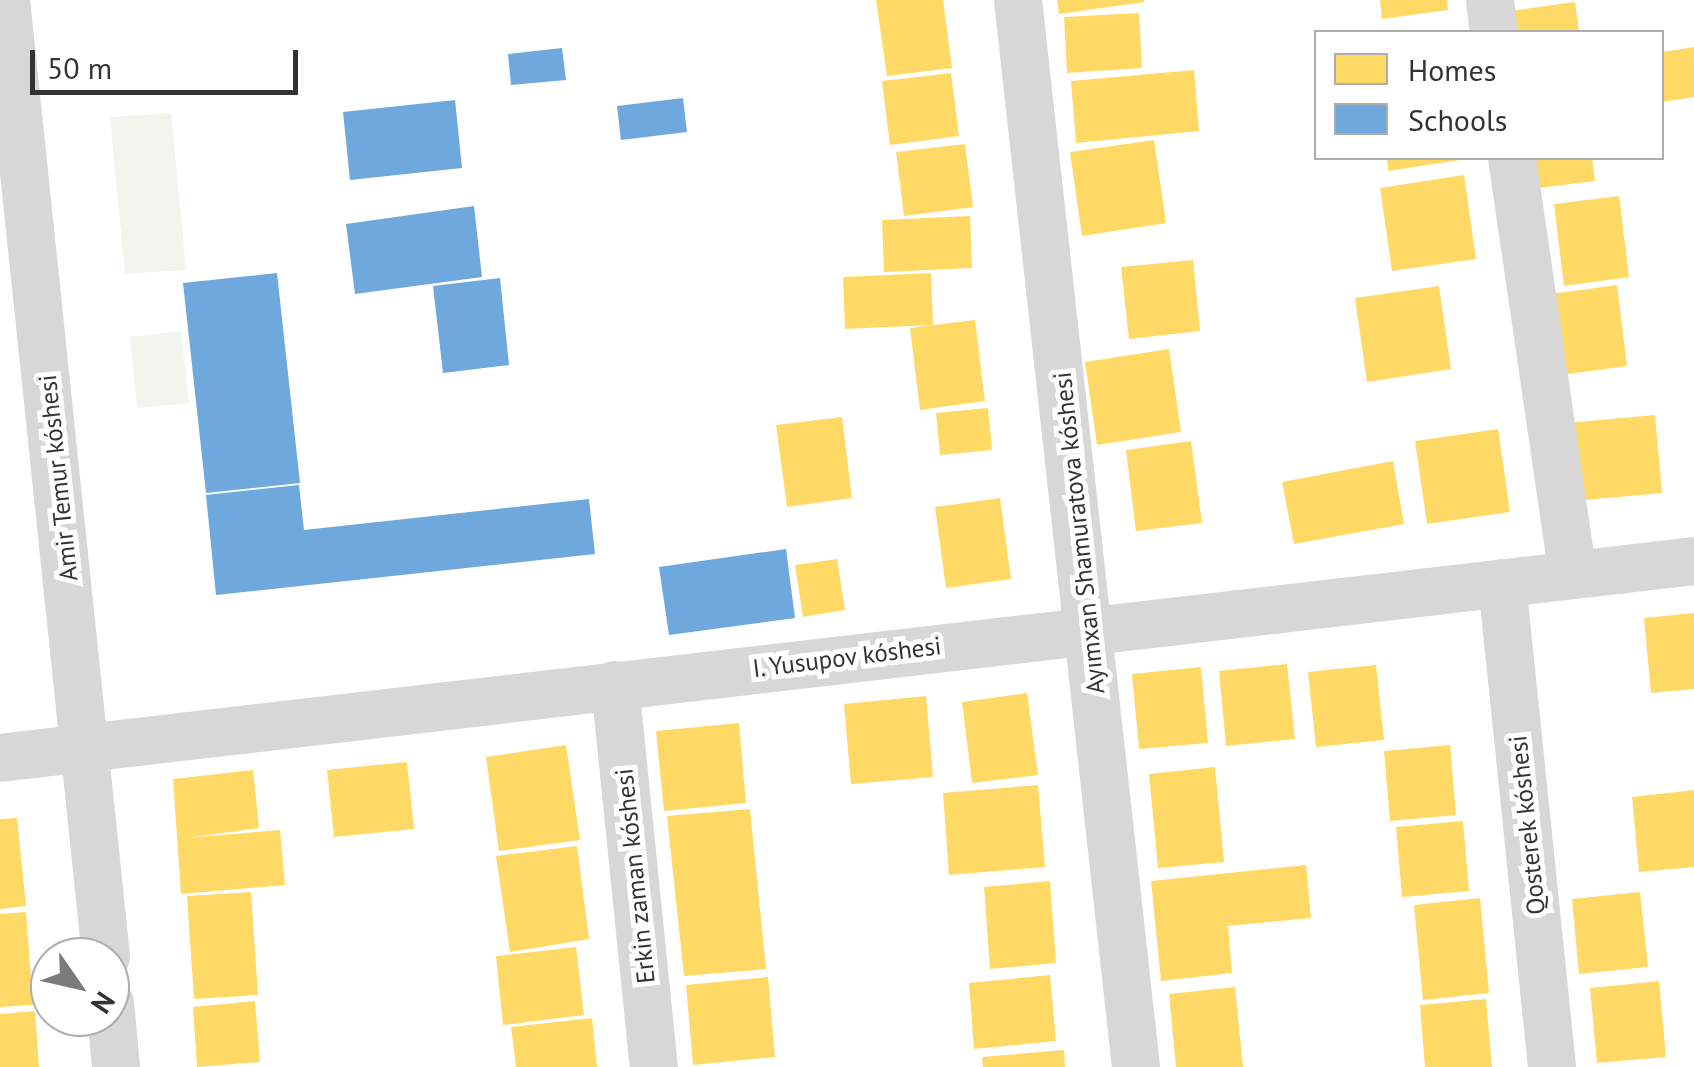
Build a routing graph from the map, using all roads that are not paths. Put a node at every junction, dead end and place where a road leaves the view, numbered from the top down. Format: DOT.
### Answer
graph roads {
  1 [pos="6,0"];
  2 [pos="1018,0"];
  3 [pos="1490,0"];
  4 [pos="1494,30"];
  5 [pos="1512,160"];
  6 [pos="1694,561"];
  7 [pos="1572,575"];
  8 [pos="1502,583"];
  9 [pos="1091,629"];
  10 [pos="615,685"];
  11 [pos="85,750"];
  12 [pos="0,758"];
  13 [pos="104,937"];
  14 [pos="113,1037"];
  15 [pos="116,1067"];
  16 [pos="654,1067"];
  17 [pos="1136,1067"];
  18 [pos="1552,1067"];
  1 -- 11 [label="street, Amir Temur kóshesi"];
  2 -- 9 [label="street, Ayımxan Shamuratova kóshesi"];
  3 -- 4 [label="street"];
  5 -- 7 [label="street"];
  6 -- 7 [label="street, I. Yusupov kóshesi"];
  7 -- 8 [label="street, I. Yusupov kóshesi"];
  8 -- 9 [label="street, I. Yusupov kóshesi"];
  8 -- 18 [label="street, Qosterek kóshesi"];
  9 -- 10 [label="street, I. Yusupov kóshesi"];
  9 -- 17 [label="street, Ayımxan Shamuratova kóshesi"];
  10 -- 11 [label="street, I. Yusupov kóshesi"];
  10 -- 16 [label="street, Erkin zaman kóshesi"];
  11 -- 12 [label="street, I. Yusupov kóshesi"];
  11 -- 13 [label="street, Amir Temur kóshesi"];
  14 -- 15 [label="street"];
}
